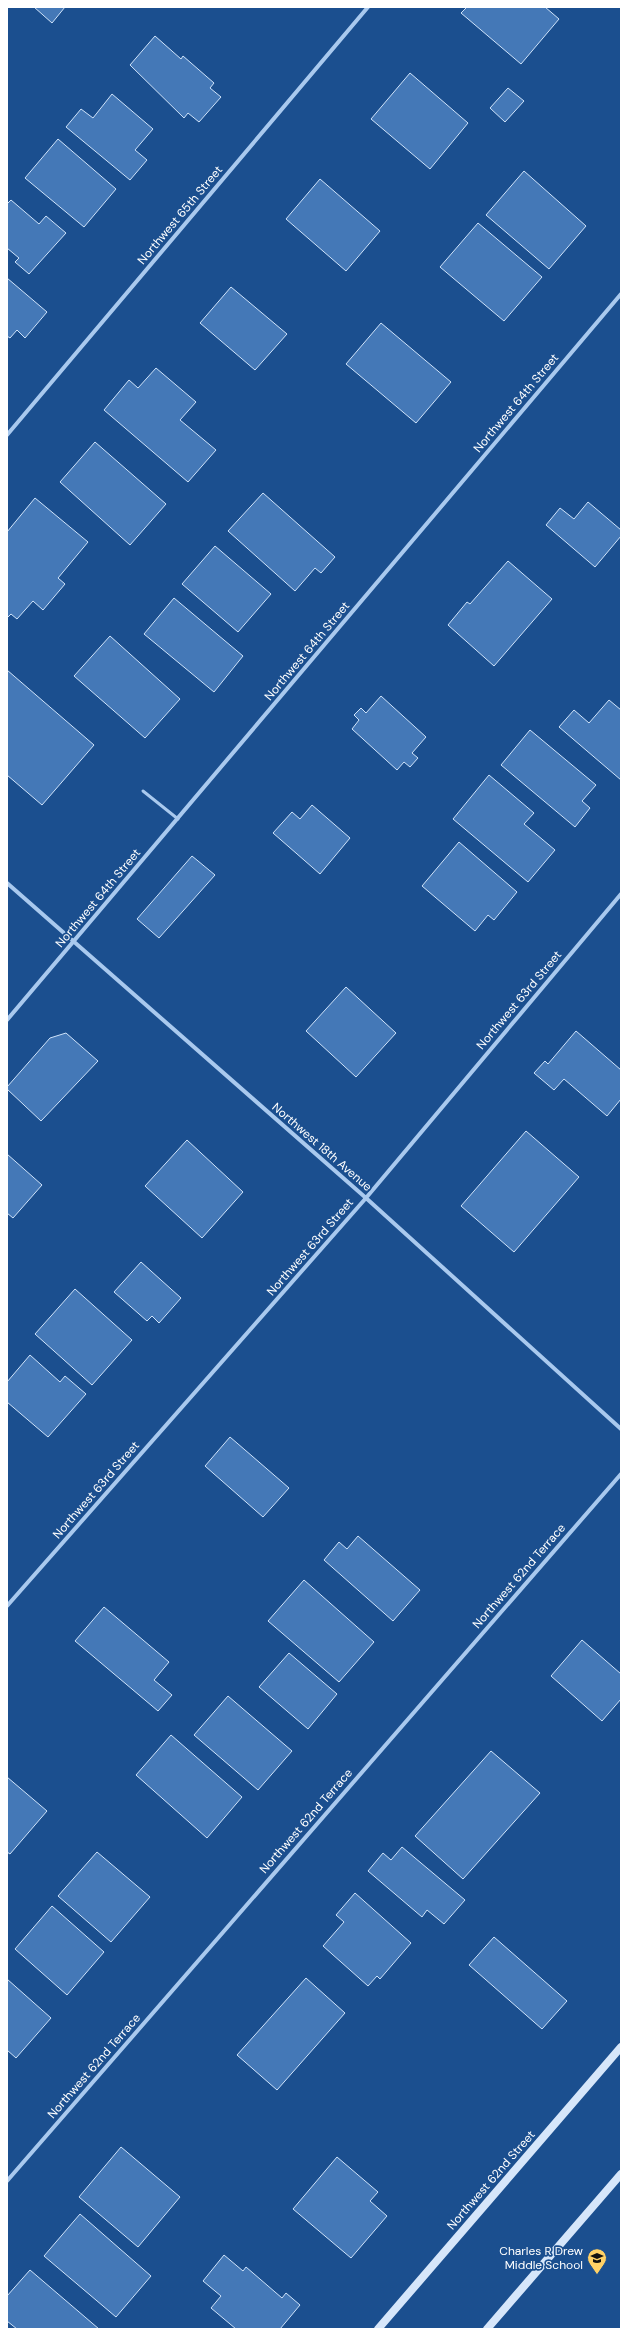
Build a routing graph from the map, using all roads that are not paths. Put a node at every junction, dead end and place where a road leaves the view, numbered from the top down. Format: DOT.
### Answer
graph roads {
  1 [pos="368,7"];
  2 [pos="621,294"];
  3 [pos="7,435"];
  4 [pos="143,791"];
  5 [pos="178,818"];
  6 [pos="7,883"];
  7 [pos="621,894"];
  8 [pos="73,943"];
  9 [pos="7,1020"];
  10 [pos="366,1198"];
  11 [pos="621,1429"];
  12 [pos="621,1474"];
  13 [pos="7,1606"];
  14 [pos="621,2047"];
  15 [pos="621,2174"];
  16 [pos="7,2181"];
  17 [pos="378,2329"];
  18 [pos="487,2329"];
  1 -- 3 [label="street, Northwest 65th Street"];
  2 -- 5 [label="street, Northwest 64th Street"];
  4 -- 5 [label="lane"];
  5 -- 8 [label="street, Northwest 64th Street"];
  6 -- 8 [label="street, Northwest 18th Avenue"];
  7 -- 10 [label="street, Northwest 63rd Street"];
  8 -- 9 [label="street, Northwest 64th Street"];
  8 -- 10 [label="street, Northwest 18th Avenue"];
  10 -- 11 [label="street, Northwest 18th Avenue"];
  10 -- 13 [label="street, Northwest 63rd Street"];
  12 -- 16 [label="street, Northwest 62nd Terrace"];
  14 -- 17 [label="main road, Northwest 62nd Street"];
  15 -- 18 [label="main road"];
}
